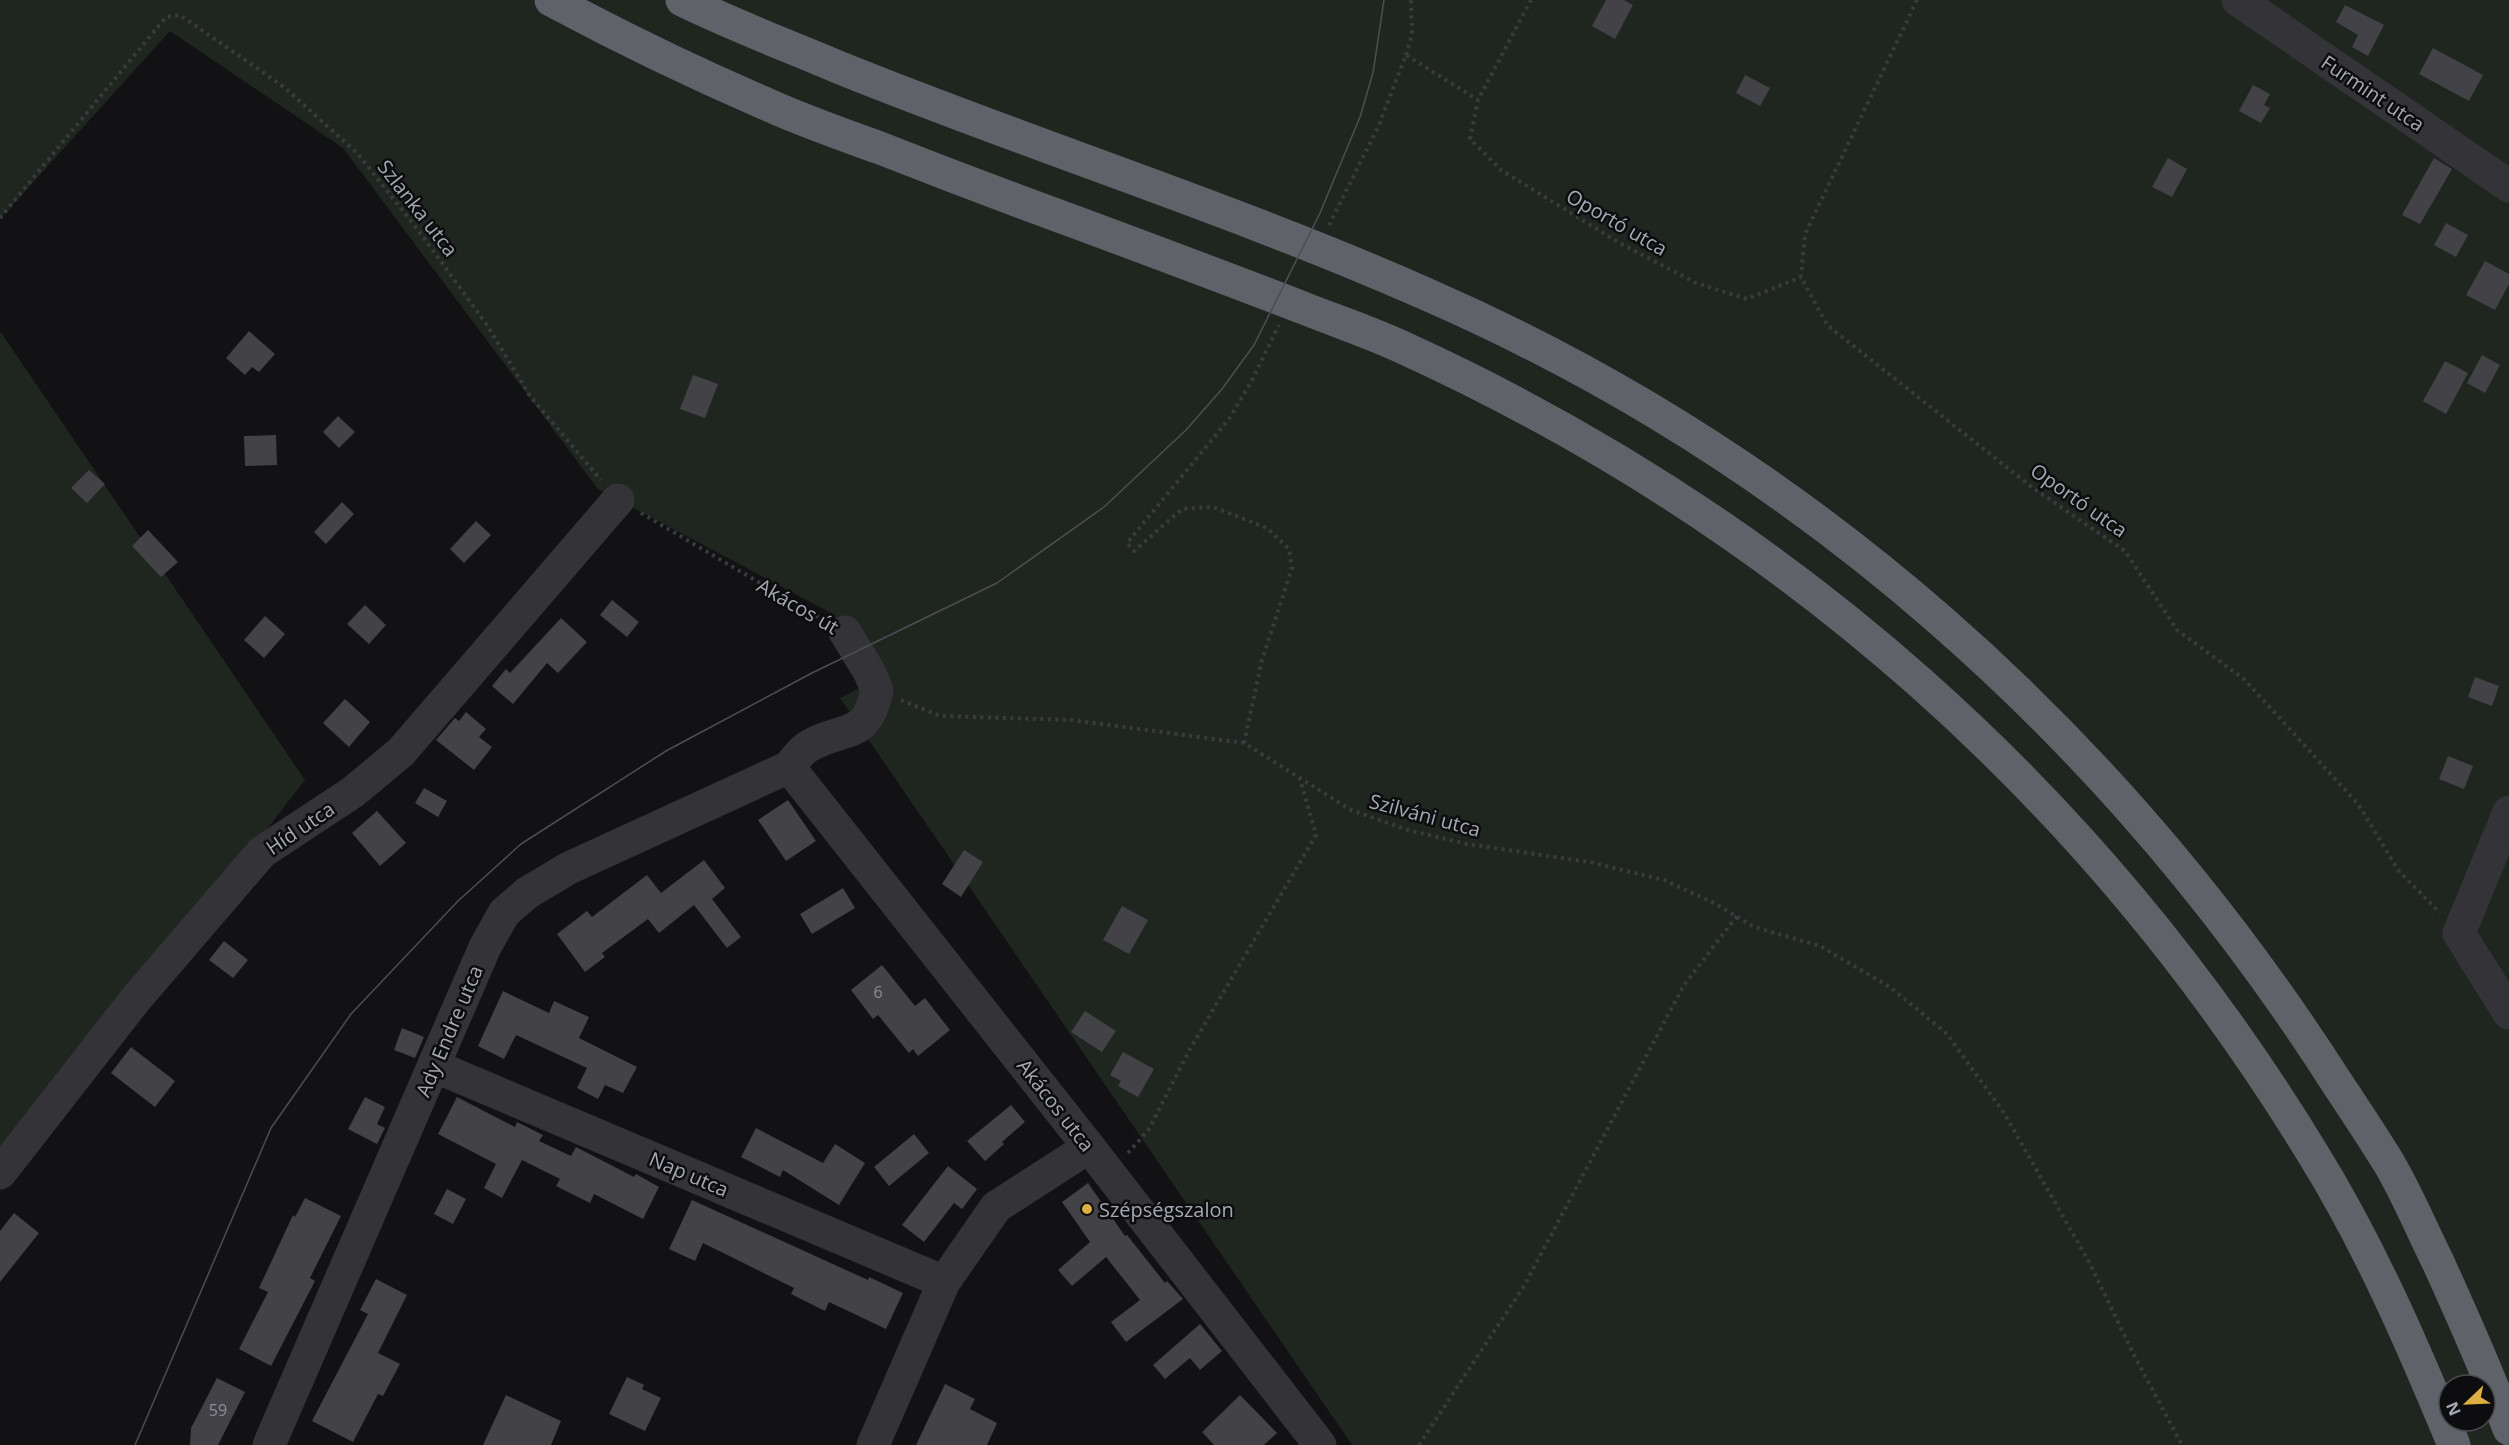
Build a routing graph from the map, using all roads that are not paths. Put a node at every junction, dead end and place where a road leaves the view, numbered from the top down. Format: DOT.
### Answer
graph roads {
  1 [pos="551,0"];
  2 [pos="682,0"];
  3 [pos="2238,0"];
  4 [pos="2509,186"];
  5 [pos="618,500"];
  6 [pos="845,632"];
  7 [pos="789,767"];
  8 [pos="2509,812"];
  9 [pos="2509,1013"];
  10 [pos="434,1066"];
  11 [pos="1089,1147"];
  12 [pos="0,1173"];
  13 [pos="944,1282"];
  14 [pos="2509,1430"];
  15 [pos="269,1445"];
  16 [pos="873,1445"];
  17 [pos="1320,1445"];
  18 [pos="2454,1445"];
  1 -- 18 [label="highway"];
  2 -- 14 [label="highway"];
  3 -- 4 [label="street, Furmint utca"];
  5 -- 12 [label="street, Híd utca"];
  6 -- 7 [label="street, Akácos út"];
  7 -- 10 [label="street, Ady Endre utca"];
  7 -- 11 [label="street, Akácos utca"];
  8 -- 9 [label="street"];
  10 -- 13 [label="street, Nap utca"];
  10 -- 15 [label="street, Ady Endre utca"];
  11 -- 13 [label="street"];
  11 -- 17 [label="street, Akácos utca"];
  13 -- 16 [label="street"];
}
